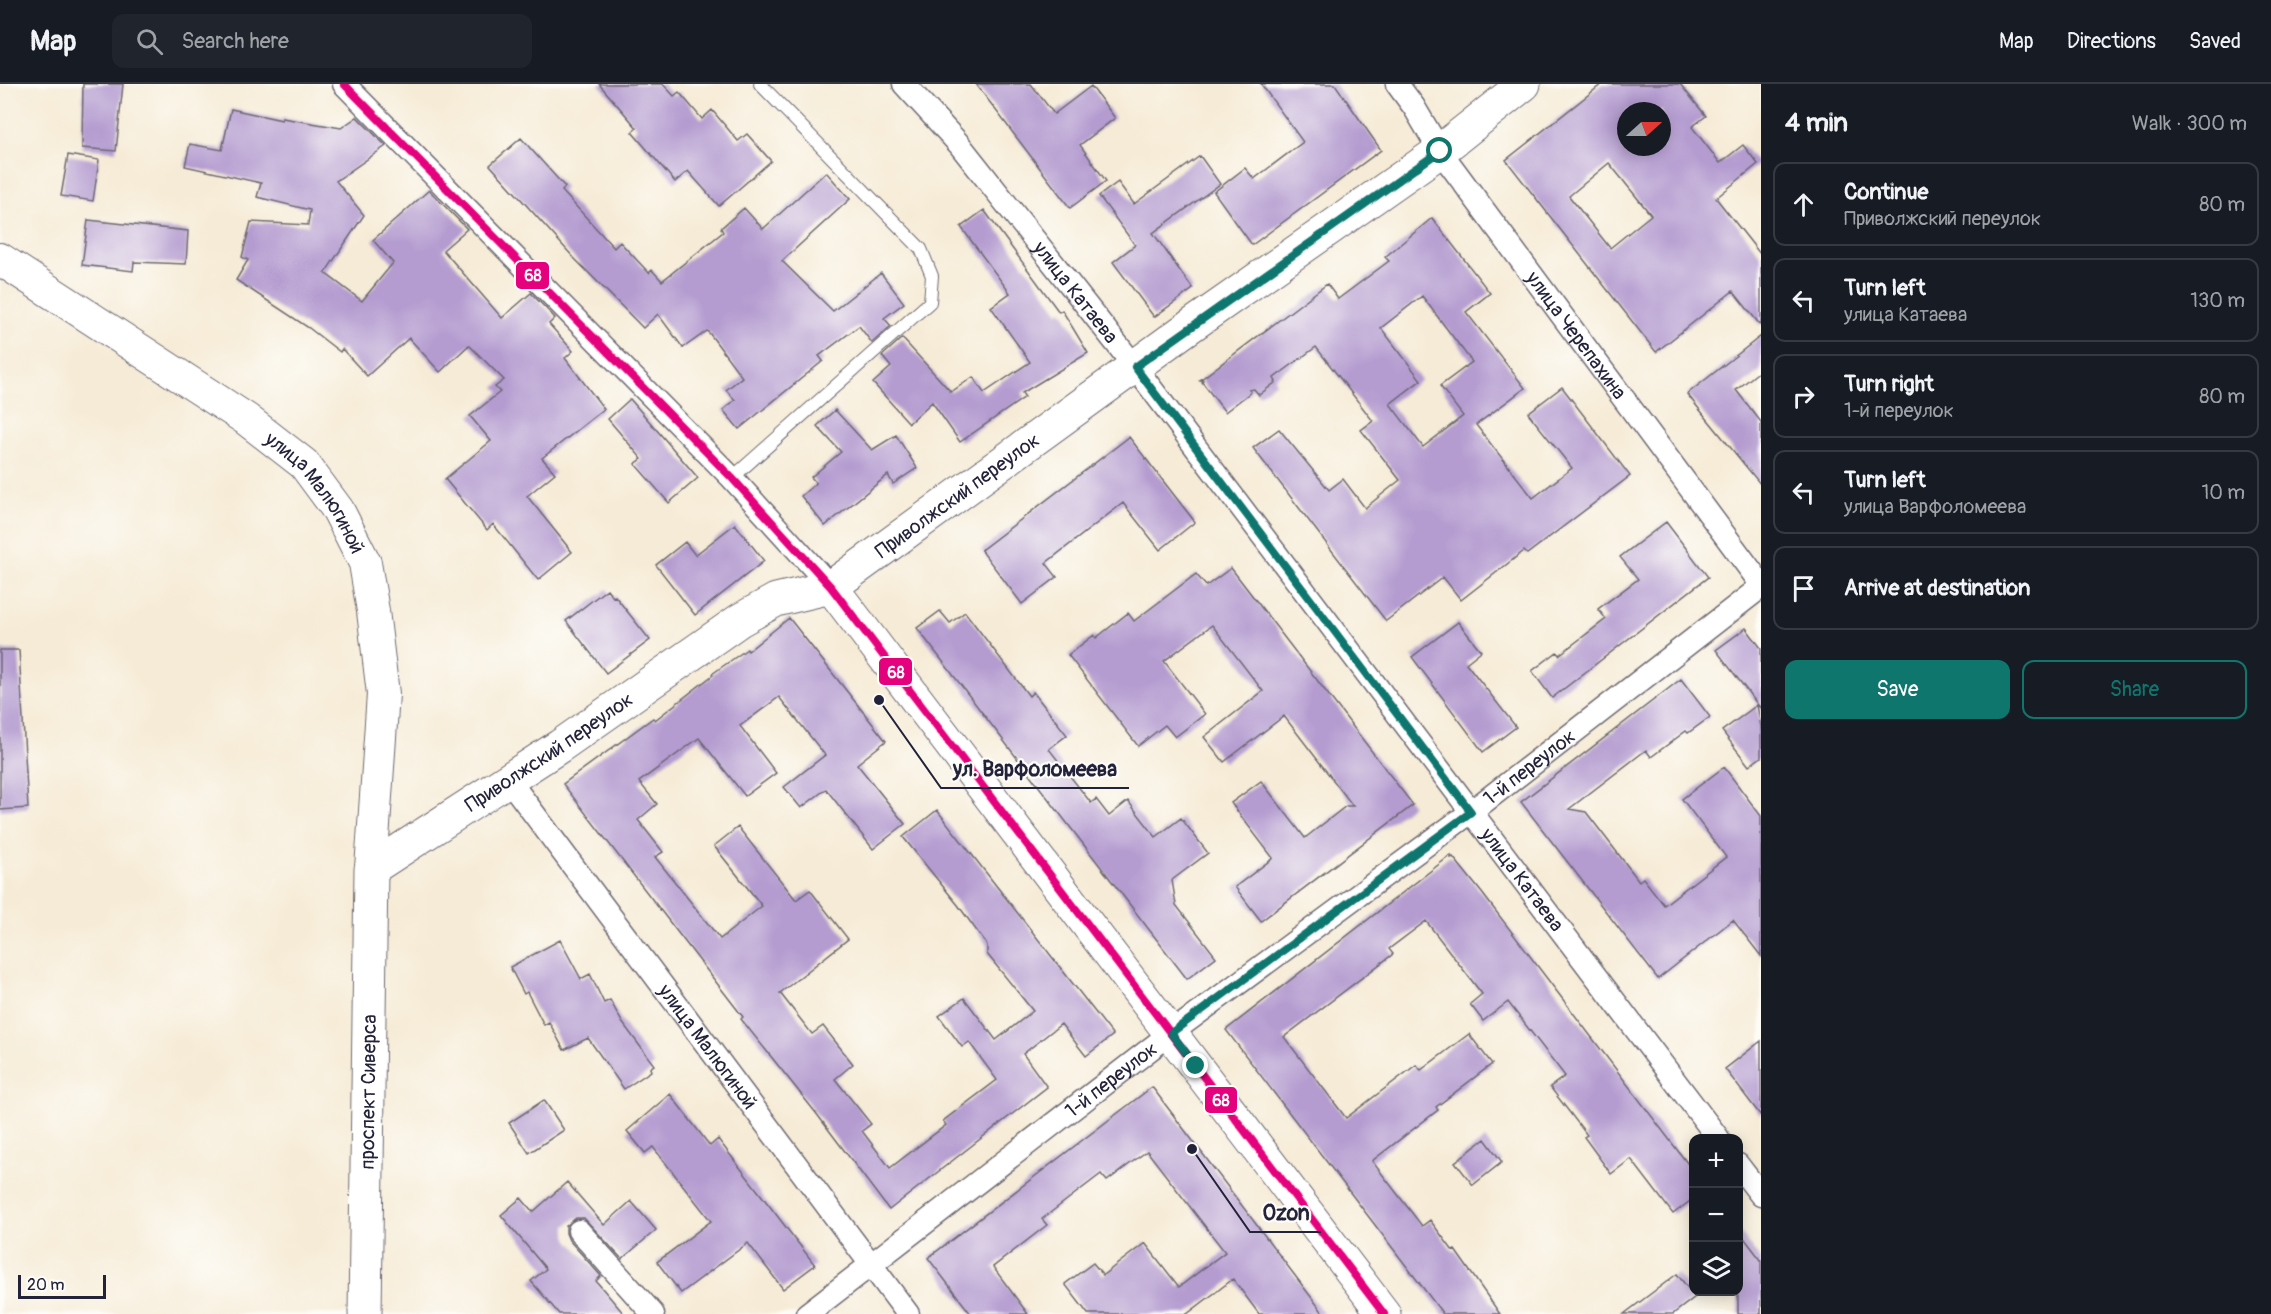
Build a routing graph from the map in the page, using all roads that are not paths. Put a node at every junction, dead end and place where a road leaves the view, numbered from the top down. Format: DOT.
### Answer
graph roads {
  1 [pos="344,84"];
  2 [pos="760,84"];
  3 [pos="904,84"];
  4 [pos="1397,84"];
  5 [pos="1524,84"];
  6 [pos="1440,151"];
  7 [pos="0,259"];
  8 [pos="1135,367"];
  9 [pos="732,478"];
  10 [pos="1761,585"];
  11 [pos="831,587"];
  12 [pos="508,779"];
  13 [pos="1471,812"];
  14 [pos="371,869"];
  15 [pos="1171,1033"];
  16 [pos="1715,1134"];
  17 [pos="1743,1172"];
  18 [pos="1761,1195"];
  19 [pos="579,1231"];
  20 [pos="872,1265"];
  21 [pos="365,1314"];
  22 [pos="653,1314"];
  23 [pos="807,1314"];
  24 [pos="908,1314"];
  25 [pos="1384,1314"];
  1 -- 9 [label="street"];
  2 -- 9 [label="lane"];
  3 -- 8 [label="street, улица Катаева"];
  4 -- 6 [label="street, улица Черепахина"];
  5 -- 6 [label="main road, Приволжский переулок"];
  6 -- 8 [label="main road, Приволжский переулок"];
  6 -- 10 [label="street, улица Черепахина"];
  7 -- 14 [label="street, улица Малюгиной"];
  8 -- 11 [label="main road, Приволжский переулок"];
  8 -- 13 [label="street, улица Катаева"];
  9 -- 11 [label="street"];
  10 -- 13 [label="street, 1-й переулок"];
  11 -- 12 [label="main road, Приволжский переулок"];
  11 -- 15 [label="main road"];
  12 -- 14 [label="main road, Приволжский переулок"];
  12 -- 20 [label="street, улица Малюгиной"];
  13 -- 15 [label="street, 1-й переулок"];
  13 -- 16 [label="street, улица Катаева"];
  14 -- 21 [label="main road, проспект Сиверса"];
  15 -- 20 [label="street, 1-й переулок"];
  15 -- 25 [label="main road"];
  17 -- 18 [label="street"];
  19 -- 22 [label="street"];
  20 -- 23 [label="street, 1-й переулок"];
  20 -- 24 [label="street, улица Малюгиной"];
}
